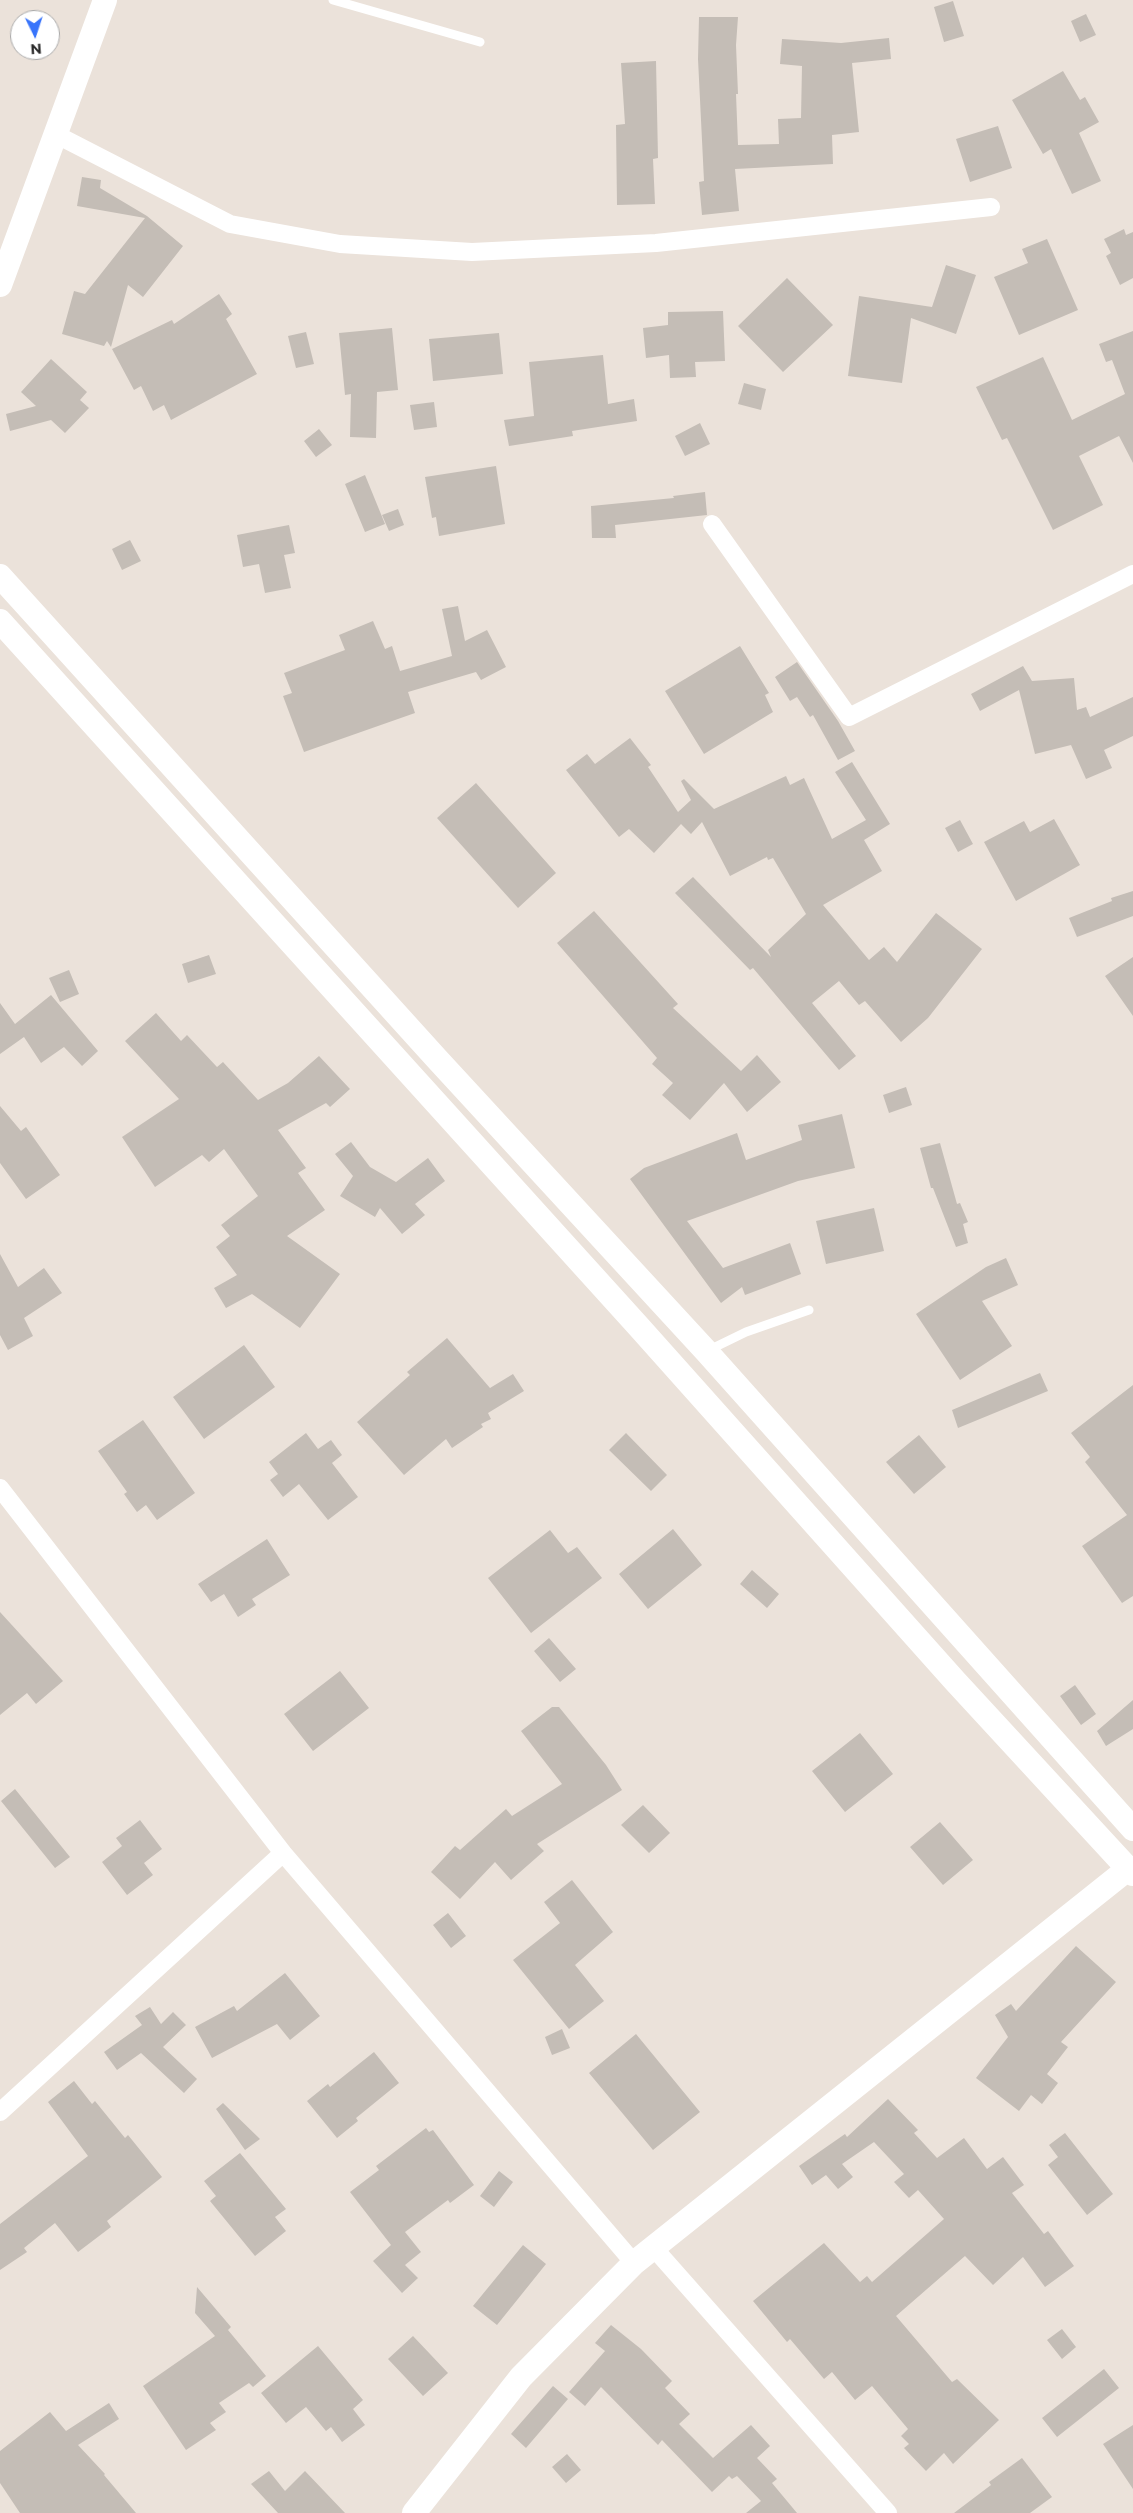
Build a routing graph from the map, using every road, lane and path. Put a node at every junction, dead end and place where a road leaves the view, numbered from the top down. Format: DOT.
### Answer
graph roads {
  1 [pos="105,0"];
  2 [pos="334,0"];
  3 [pos="480,42"];
  4 [pos="55,134"];
  5 [pos="992,207"];
  6 [pos="0,285"];
  7 [pos="712,524"];
  8 [pos="1133,574"];
  9 [pos="0,576"];
  10 [pos="0,621"];
  11 [pos="809,1310"];
  12 [pos="706,1351"];
  13 [pos="0,1488"];
  14 [pos="924,1596"];
  15 [pos="897,1616"];
  16 [pos="1133,1829"];
  17 [pos="282,1853"];
  18 [pos="1131,1871"];
  19 [pos="0,2112"];
  20 [pos="653,2247"];
  21 [pos="634,2263"];
  22 [pos="414,2513"];
  23 [pos="888,2513"];
  1 -- 4 [label="street"];
  2 -- 3 [label="lane"];
  4 -- 5 [label="street"];
  4 -- 6 [label="street"];
  7 -- 8 [label="street"];
  9 -- 12 [label="street"];
  10 -- 15 [label="street"];
  11 -- 12 [label="lane"];
  12 -- 14 [label="street"];
  13 -- 17 [label="street"];
  14 -- 15 [label="street"];
  14 -- 16 [label="street"];
  15 -- 18 [label="street"];
  17 -- 19 [label="street"];
  17 -- 21 [label="street"];
  18 -- 20 [label="street"];
  20 -- 21 [label="street"];
  20 -- 23 [label="street"];
  21 -- 22 [label="street"];
}
